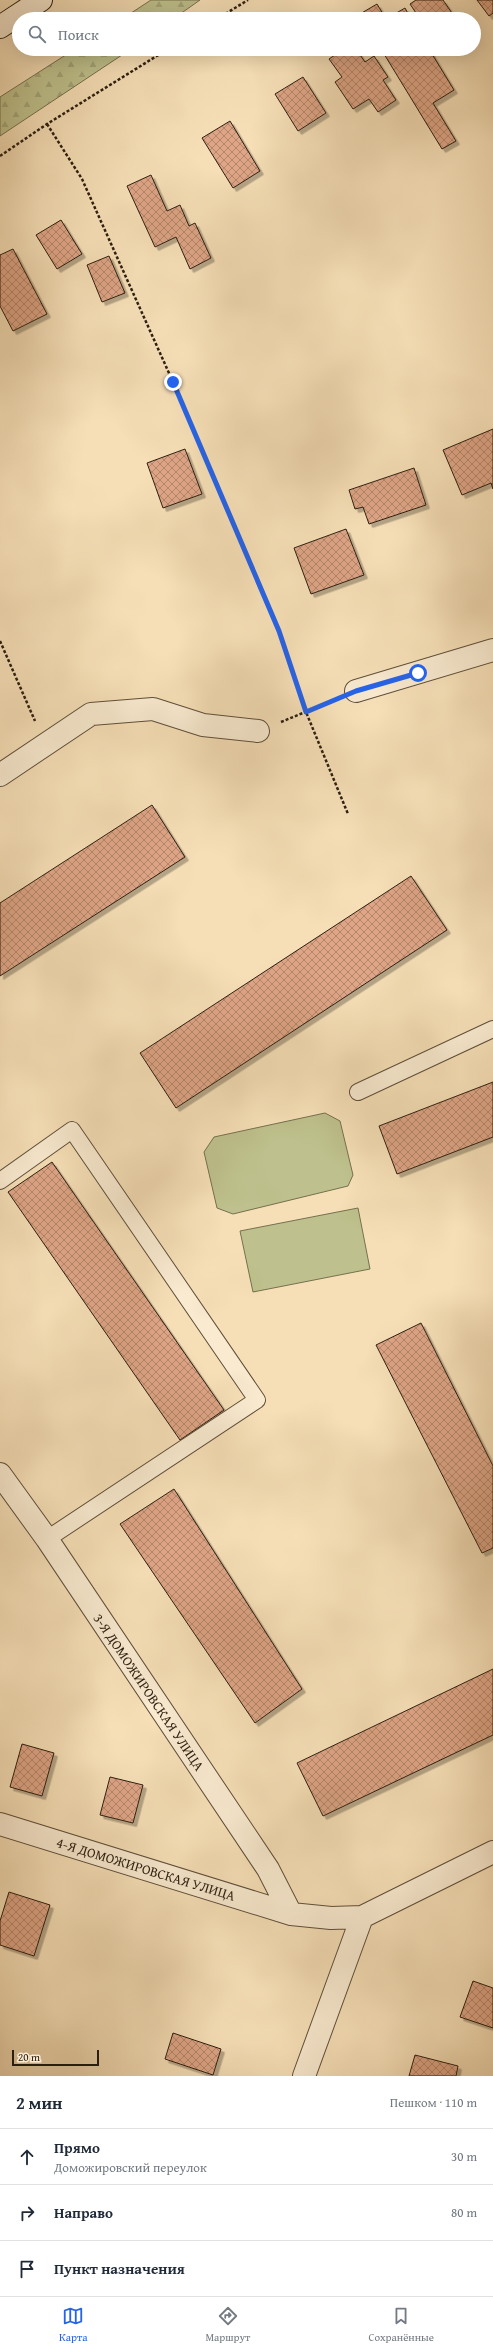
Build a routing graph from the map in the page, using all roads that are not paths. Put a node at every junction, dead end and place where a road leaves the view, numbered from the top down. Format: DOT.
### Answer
graph roads {
  1 [pos="41,0"];
  2 [pos="23,12"];
  3 [pos="12,19"];
  4 [pos="0,27"];
  5 [pos="493,650"];
  6 [pos="356,691"];
  7 [pos="258,731"];
  8 [pos="0,775"];
  9 [pos="493,1029"];
  10 [pos="358,1092"];
  11 [pos="0,1181"];
  12 [pos="0,1474"];
  13 [pos="47,1539"];
  14 [pos="0,1824"];
  15 [pos="493,1852"];
  16 [pos="291,1914"];
  17 [pos="362,1917"];
  18 [pos="304,2076"];
  1 -- 2 [label="street"];
  3 -- 4 [label="street"];
  5 -- 6 [label="street"];
  7 -- 8 [label="street"];
  9 -- 10 [label="lane"];
  11 -- 13 [label="lane"];
  12 -- 13 [label="street, 3-Я ДОМОЖИРОВСКАЯ УЛИЦА"];
  13 -- 16 [label="street, 3-Я ДОМОЖИРОВСКАЯ УЛИЦА"];
  14 -- 16 [label="street, 4-Я ДОМОЖИРОВСКАЯ УЛИЦА"];
  15 -- 17 [label="street"];
  16 -- 17 [label="street, 4-Я ДОМОЖИРОВСКАЯ УЛИЦА"];
  17 -- 18 [label="street"];
}
